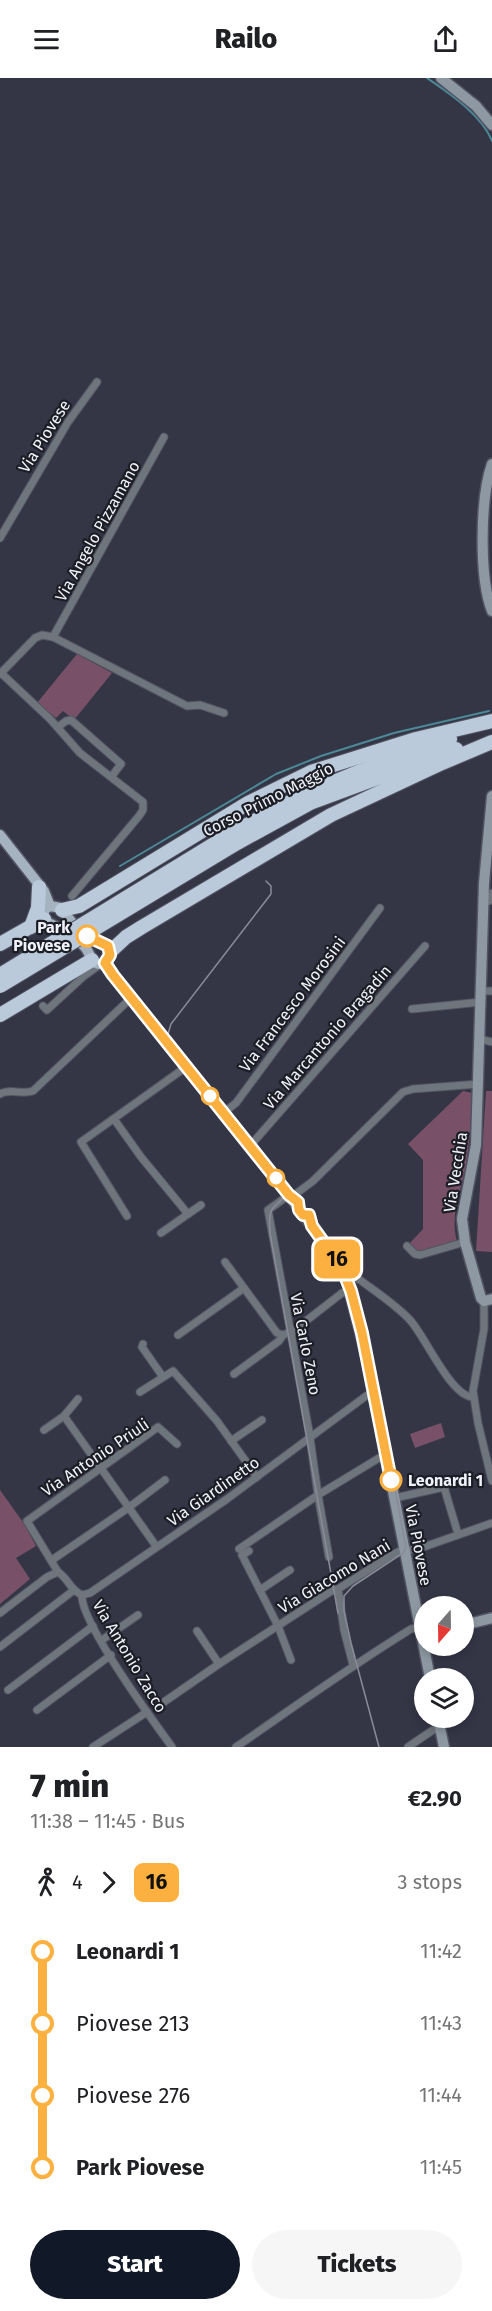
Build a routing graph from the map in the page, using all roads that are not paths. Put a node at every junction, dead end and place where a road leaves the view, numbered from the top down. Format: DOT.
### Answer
graph roads {
  1 [pos="441,78"];
  2 [pos="492,125"];
  3 [pos="97,382"];
  4 [pos="164,437"];
  5 [pos="492,465"];
  6 [pos="0,538"];
  7 [pos="492,611"];
  8 [pos="53,637"];
  9 [pos="0,674"];
  10 [pos="224,713"];
  11 [pos="492,721"];
  12 [pos="58,727"];
  13 [pos="492,727"];
  14 [pos="492,737"];
  15 [pos="492,742"];
  16 [pos="112,776"];
  17 [pos="492,796"];
  18 [pos="308,798"];
  19 [pos="0,835"];
  20 [pos="39,887"];
  21 [pos="492,893"];
  22 [pos="72,896"];
  23 [pos="483,902"];
  24 [pos="56,908"];
  25 [pos="380,908"];
  26 [pos="44,919"];
  27 [pos="31,927"];
  28 [pos="76,934"];
  29 [pos="0,944"];
  30 [pos="425,946"];
  31 [pos="102,960"];
  32 [pos="0,975"];
  33 [pos="0,986"];
  34 [pos="484,995"];
  35 [pos="131,998"];
  36 [pos="43,1006"];
  37 [pos="412,1009"];
  38 [pos="0,1015"];
  39 [pos="480,1039"];
  40 [pos="492,1042"];
  41 [pos="186,1067"];
  42 [pos="479,1084"];
  43 [pos="0,1094"];
  44 [pos="224,1113"];
  45 [pos="114,1119"];
  46 [pos="250,1146"];
  47 [pos="289,1195"];
  48 [pos="201,1205"];
  49 [pos="188,1214"];
  50 [pos="127,1216"];
  51 [pos="161,1233"];
  52 [pos="465,1242"];
  53 [pos="406,1246"];
  54 [pos="225,1262"];
  55 [pos="346,1278"];
  56 [pos="244,1288"];
  57 [pos="351,1291"];
  58 [pos="488,1300"];
  59 [pos="286,1334"];
  60 [pos="178,1335"];
  61 [pos="143,1344"];
  62 [pos="234,1374"];
  63 [pos="163,1377"];
  64 [pos="140,1392"];
  65 [pos="374,1394"];
  66 [pos="473,1398"];
  67 [pos="78,1399"];
  68 [pos="64,1416"];
  69 [pos="262,1420"];
  70 [pos="44,1430"];
  71 [pos="309,1438"];
  72 [pos="231,1440"];
  73 [pos="177,1444"];
  74 [pos="387,1456"];
  75 [pos="100,1469"];
  76 [pos="257,1477"];
  77 [pos="165,1480"];
  78 [pos="492,1481"];
  79 [pos="318,1495"];
  80 [pos="395,1498"];
  81 [pos="128,1508"];
  82 [pos="27,1521"];
  83 [pos="492,1523"];
  84 [pos="458,1534"];
  85 [pos="156,1546"];
  86 [pos="239,1549"];
  87 [pos="249,1551"];
  88 [pos="405,1551"];
  89 [pos="329,1557"];
  90 [pos="52,1560"];
  91 [pos="290,1570"];
  92 [pos="58,1572"];
  93 [pos="338,1589"];
  94 [pos="74,1590"];
  95 [pos="260,1590"];
  96 [pos="82,1595"];
  97 [pos="414,1596"];
  98 [pos="0,1613"];
  99 [pos="138,1616"];
  100 [pos="492,1618"];
  101 [pos="474,1622"];
  102 [pos="93,1626"];
  103 [pos="278,1626"];
  104 [pos="414,1630"];
  105 [pos="197,1631"];
  106 [pos="102,1640"];
  107 [pos="0,1647"];
  108 [pos="111,1655"];
  109 [pos="291,1660"];
  110 [pos="219,1664"];
  111 [pos="353,1665"];
  112 [pos="8,1690"];
  113 [pos="161,1704"];
  114 [pos="37,1710"];
  115 [pos="147,1712"];
  116 [pos="435,1728"];
  117 [pos="440,1728"];
  118 [pos="93,1747"];
  119 [pos="172,1747"];
  120 [pos="236,1747"];
  121 [pos="408,1747"];
  122 [pos="444,1747"];
  1 -- 2 [label="main road"];
  3 -- 6 [label="street, Via Piovese"];
  4 -- 8 [label="street, Via Angelo Pizzamano"];
  5 -- 7 [label="main road"];
  8 -- 9 [label="street"];
  8 -- 10 [label="street"];
  9 -- 12 [label="street"];
  11 -- 24 [label="highway"];
  12 -- 16 [label="street"];
  12 -- 16 [label="street"];
  13 -- 18 [label="highway, Corso Primo Maggio"];
  14 -- 18 [label="highway, Corso Primo Maggio"];
  15 -- 31 [label="highway"];
  16 -- 22 [label="street"];
  17 -- 23 [label="main road, Via Vecchia"];
  18 -- 28 [label="highway, Corso Primo Maggio, bridge"];
  19 -- 20 [label="main road, Via Piovese"];
  20 -- 24 [label="main road, Via Piovese"];
  20 -- 27 [label="highway"];
  21 -- 23 [label="street"];
  23 -- 34 [label="main road, Via Vecchia"];
  24 -- 26 [label="main road"];
  24 -- 31 [label="main road, Via Piovese"];
  25 -- 44 [label="street, Via Francesco Morosini"];
  26 -- 27 [label="highway"];
  26 -- 31 [label="main road, Via Piovese"];
  27 -- 29 [label="highway"];
  28 -- 32 [label="highway, bridge"];
  28 -- 33 [label="highway, bridge"];
  30 -- 46 [label="street, Via Marcantonio Bragadin"];
  31 -- 35 [label="main road, Via Piovese"];
  31 -- 36 [label="street"];
  31 -- 38 [label="highway"];
  34 -- 37 [label="street"];
  34 -- 39 [label="main road, Via Vecchia"];
  35 -- 41 [label="main road, Via Piovese"];
  35 -- 43 [label="street"];
  39 -- 40 [label="street"];
  39 -- 42 [label="main road, Via Vecchia"];
  41 -- 44 [label="main road, Via Piovese"];
  41 -- 45 [label="street"];
  42 -- 47 [label="street"];
  42 -- 52 [label="main road, Via Vecchia"];
  44 -- 46 [label="main road, Via Piovese"];
  45 -- 49 [label="street"];
  45 -- 50 [label="street"];
  46 -- 47 [label="main road, Via Piovese"];
  47 -- 55 [label="main road, Via Piovese"];
  47 -- 59 [label="street, Via Carlo Zeno"];
  48 -- 49 [label="street"];
  49 -- 51 [label="street"];
  52 -- 53 [label="street"];
  52 -- 58 [label="main road, Via Vecchia"];
  54 -- 56 [label="street"];
  55 -- 57 [label="main road, Via Piovese"];
  55 -- 66 [label="street"];
  56 -- 59 [label="street"];
  56 -- 60 [label="street"];
  57 -- 59 [label="street"];
  57 -- 65 [label="main road, Via Piovese"];
  58 -- 66 [label="street, Via Vecchia"];
  59 -- 62 [label="street"];
  59 -- 71 [label="street, Via Carlo Zeno"];
  61 -- 63 [label="street"];
  63 -- 64 [label="street"];
  63 -- 72 [label="street"];
  65 -- 71 [label="street, Via Giardinetto"];
  65 -- 74 [label="main road, Via Piovese"];
  66 -- 78 [label="street, Via Vecchia"];
  67 -- 68 [label="street"];
  68 -- 70 [label="street"];
  68 -- 75 [label="street"];
  69 -- 72 [label="street"];
  71 -- 76 [label="street, Via Giardinetto"];
  71 -- 79 [label="street"];
  72 -- 76 [label="street"];
  73 -- 75 [label="street, Via Antonio Priuli"];
  74 -- 79 [label="street"];
  74 -- 80 [label="main road, Via Piovese"];
  75 -- 81 [label="street"];
  75 -- 82 [label="street, Via Antonio Priuli"];
  76 -- 85 [label="street, Via Giardinetto"];
  77 -- 81 [label="street"];
  79 -- 86 [label="street"];
  79 -- 89 [label="street"];
  80 -- 84 [label="street"];
  80 -- 88 [label="main road, Via Piovese"];
  81 -- 85 [label="street"];
  81 -- 90 [label="street"];
  82 -- 90 [label="street, Via Antonio Zacco"];
  83 -- 84 [label="street, Via Giacomo Nani"];
  84 -- 88 [label="street, Via Giacomo Nani"];
  85 -- 96 [label="street, Via Giardinetto"];
  87 -- 95 [label="street, Via Giacomo Nani"];
  88 -- 93 [label="street, Via Giacomo Nani"];
  88 -- 97 [label="main road, Via Piovese"];
  90 -- 92 [label="street, Via Antonio Zacco"];
  91 -- 95 [label="street, Via Giacomo Nani"];
  92 -- 94 [label="street, Via Antonio Zacco"];
  92 -- 98 [label="street"];
  93 -- 103 [label="street, Via Giacomo Nani"];
  93 -- 111 [label="street"];
  94 -- 96 [label="street, Via Antonio Zacco"];
  94 -- 107 [label="street"];
  95 -- 103 [label="street, Via Giacomo Nani"];
  96 -- 102 [label="street, Via Antonio Zacco"];
  99 -- 106 [label="street"];
  100 -- 101 [label="main road"];
  102 -- 106 [label="street, Via Antonio Zacco"];
  102 -- 112 [label="street"];
  103 -- 109 [label="street, Via Giacomo Nani"];
  103 -- 110 [label="street, Via Giacomo Nani"];
  104 -- 111 [label="street"];
  105 -- 110 [label="street"];
  106 -- 108 [label="street, Via Antonio Zacco"];
  108 -- 114 [label="street"];
  108 -- 115 [label="street, Via Antonio Zacco"];
  110 -- 113 [label="street, Via Giacomo Nani"];
  111 -- 120 [label="street"];
  115 -- 118 [label="street"];
  115 -- 119 [label="street, Via Antonio Zacco"];
  116 -- 121 [label="street"];
  117 -- 122 [label="main road"];
}
